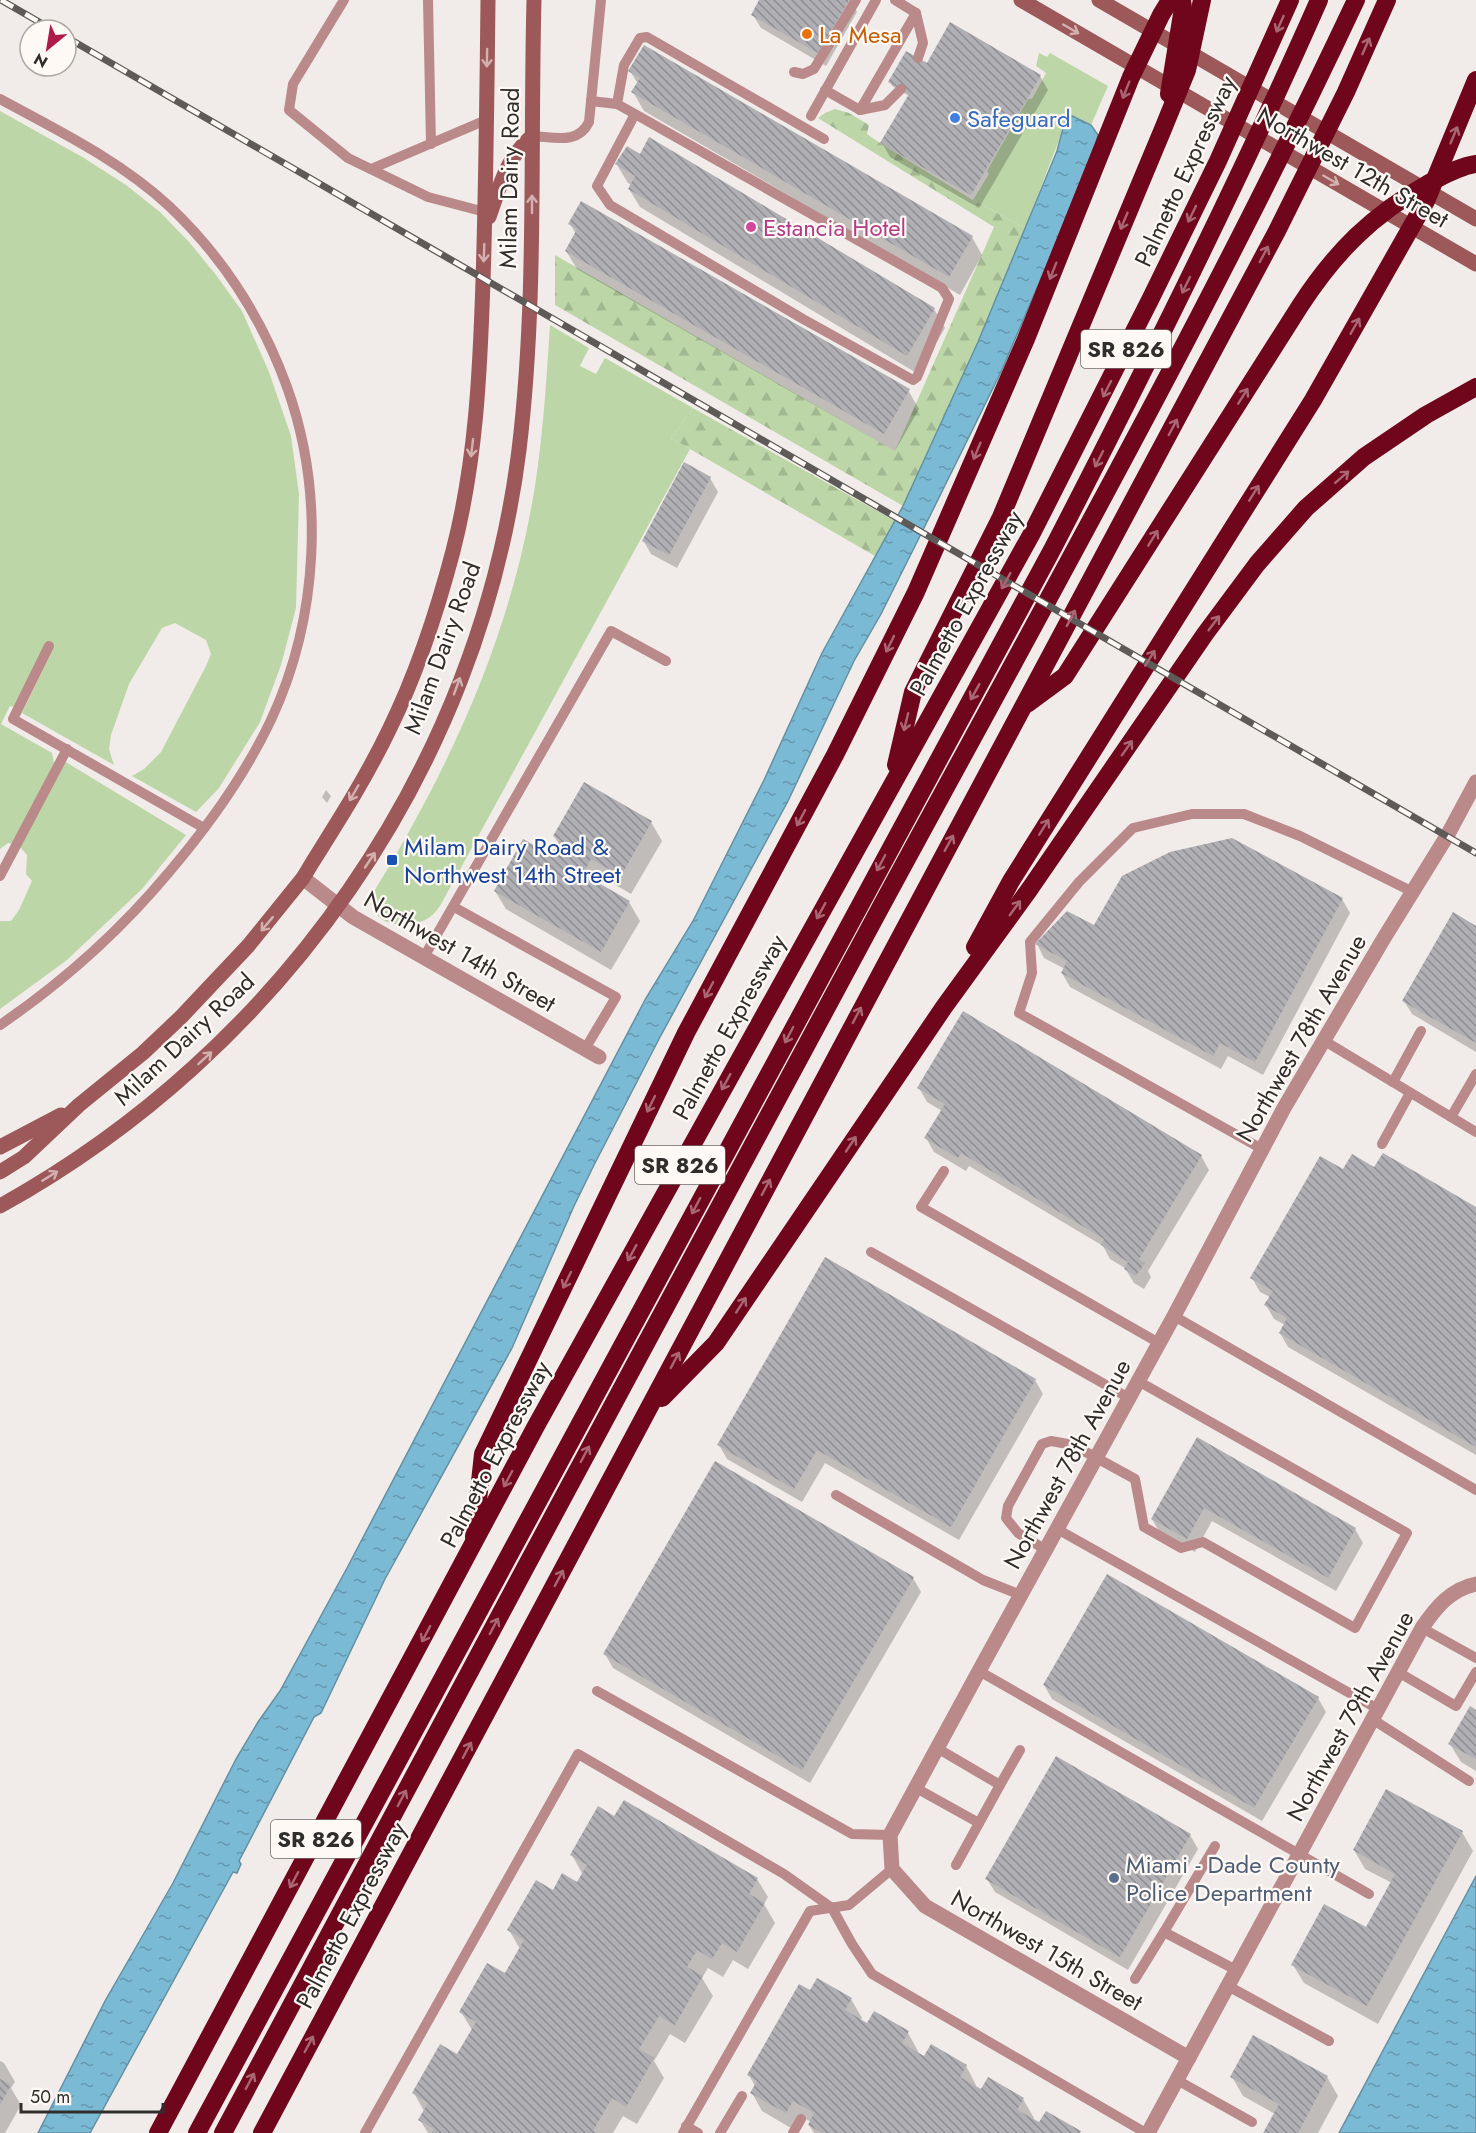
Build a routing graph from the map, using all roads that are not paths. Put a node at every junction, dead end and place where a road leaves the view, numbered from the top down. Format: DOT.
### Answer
graph roads {
  1 [pos="344,0"];
  2 [pos="428,0"];
  3 [pos="488,0"];
  4 [pos="534,0"];
  5 [pos="601,0"];
  6 [pos="856,0"];
  7 [pos="876,0"];
  8 [pos="895,0"];
  9 [pos="1021,0"];
  10 [pos="1099,0"];
  11 [pos="1290,0"];
  12 [pos="1319,0"];
  13 [pos="1356,0"];
  14 [pos="1387,0"];
  15 [pos="1178,3"];
  16 [pos="1202,3"];
  17 [pos="916,13"];
  18 [pos="918,58"];
  19 [pos="795,72"];
  20 [pos="1476,80"];
  21 [pos="901,89"];
  22 [pos="825,90"];
  23 [pos="0,99"];
  24 [pos="591,101"];
  25 [pos="617,104"];
  26 [pos="860,110"];
  27 [pos="635,114"];
  28 [pos="811,116"];
  29 [pos="486,120"];
  30 [pos="1163,129"];
  31 [pos="532,136"];
  32 [pos="824,139"];
  33 [pos="431,144"];
  34 [pos="1473,164"];
  35 [pos="371,169"];
  36 [pos="485,212"];
  37 [pos="1476,219"];
  38 [pos="484,230"];
  39 [pos="1476,264"];
  40 [pos="1476,387"];
  41 [pos="49,646"];
  42 [pos="666,661"];
  43 [pos="1023,707"];
  44 [pos="67,749"];
  45 [pos="1476,782"];
  46 [pos="890,787"];
  47 [pos="204,828"];
  48 [pos="0,876"];
  49 [pos="303,878"];
  50 [pos="1413,892"];
  51 [pos="339,905"];
  52 [pos="454,907"];
  53 [pos="424,957"];
  54 [pos="944,1006"];
  55 [pos="0,1025"];
  56 [pos="1421,1031"];
  57 [pos="1323,1040"];
  58 [pos="585,1049"];
  59 [pos="599,1057"];
  60 [pos="1476,1074"];
  61 [pos="1393,1082"];
  62 [pos="1410,1093"];
  63 [pos="79,1105"];
  64 [pos="1451,1118"];
  65 [pos="1476,1132"];
  66 [pos="1382,1144"];
  67 [pos="0,1148"];
  68 [pos="1262,1149"];
  69 [pos="944,1171"];
  70 [pos="0,1172"];
  71 [pos="0,1206"];
  72 [pos="871,1252"];
  73 [pos="1174,1316"];
  74 [pos="1159,1343"];
  75 [pos="1138,1381"];
  76 [pos="1129,1398"];
  77 [pos="648,1412"];
  78 [pos="1096,1458"];
  79 [pos="1476,1490"];
  80 [pos="836,1495"];
  81 [pos="1057,1529"];
  82 [pos="473,1546"];
  83 [pos="1046,1550"];
  84 [pos="1471,1585"];
  85 [pos="1021,1595"];
  86 [pos="1422,1628"];
  87 [pos="1476,1658"];
  88 [pos="979,1671"];
  89 [pos="1398,1672"];
  90 [pos="1476,1672"];
  91 [pos="597,1691"];
  92 [pos="1375,1714"];
  93 [pos="937,1748"];
  94 [pos="1020,1750"];
  95 [pos="1469,1781"];
  96 [pos="1000,1785"];
  97 [pos="916,1788"];
  98 [pos="979,1823"];
  99 [pos="891,1835"];
  100 [pos="1215,1846"];
  101 [pos="1299,1855"];
  102 [pos="956,1865"];
  103 [pos="892,1869"];
  104 [pos="1369,1894"];
  105 [pos="832,1908"];
  106 [pos="1164,1932"];
  107 [pos="1236,1970"];
  108 [pos="1135,1979"];
  109 [pos="1228,1986"];
  110 [pos="1329,2041"];
  111 [pos="1189,2058"];
  112 [pos="1177,2080"];
  113 [pos="742,2096"];
  114 [pos="801,2119"];
  115 [pos="1252,2122"];
  116 [pos="685,2130"];
  117 [pos="158,2133"];
  118 [pos="197,2133"];
  119 [pos="223,2133"];
  120 [pos="262,2133"];
  121 [pos="365,2133"];
  122 [pos="698,2133"];
  123 [pos="720,2133"];
  124 [pos="794,2133"];
  125 [pos="1147,2133"];
  1 -- 35 [label="lane"];
  2 -- 33 [label="lane"];
  3 -- 29 [label="main road, Milam Dairy Road, one-way"];
  4 -- 31 [label="main road, Milam Dairy Road"];
  5 -- 24 [label="lane"];
  6 -- 19 [label="lane"];
  7 -- 22 [label="lane"];
  8 -- 17 [label="lane"];
  9 -- 39 [label="main road, Northwest 12th Street, one-way"];
  10 -- 37 [label="main road, Northwest 12th Street"];
  11 -- 46 [label="highway, Palmetto Expressway / SR 826, one-way"];
  12 -- 118 [label="highway, one-way"];
  119 -- 13 [label="highway, one-way"];
  43 -- 14 [label="highway, Palmetto Expressway / SR 826, one-way"];
  15 -- 30 [label="highway"];
  15 -- 82 [label="highway, one-way"];
  16 -- 30 [label="highway"];
  17 -- 18 [label="lane"];
  17 -- 26 [label="lane"];
  54 -- 20 [label="highway, one-way"];
  21 -- 26 [label="lane"];
  22 -- 26 [label="lane"];
  22 -- 28 [label="lane"];
  23 -- 47 [label="lane"];
  24 -- 25 [label="lane"];
  24 -- 31 [label="lane"];
  25 -- 27 [label="lane"];
  25 -- 32 [label="lane"];
  27 -- 27 [label="lane"];
  29 -- 33 [label="lane"];
  29 -- 36 [label="main road, Milam Dairy Road"];
  30 -- 46 [label="highway, one-way"];
  31 -- 38 [label="main road"];
  51 -- 31 [label="main road, Milam Dairy Road, one-way"];
  33 -- 35 [label="lane"];
  43 -- 34 [label="highway, one-way"];
  35 -- 36 [label="lane"];
  36 -- 38 [label="main road, Milam Dairy Road"];
  38 -- 49 [label="main road, Milam Dairy Road, one-way"];
  54 -- 40 [label="highway, one-way"];
  41 -- 44 [label="lane"];
  42 -- 52 [label="lane"];
  77 -- 43 [label="highway, Palmetto Expressway / SR 826, one-way"];
  44 -- 47 [label="lane"];
  44 -- 48 [label="lane"];
  45 -- 50 [label="street, Northwest 78th Avenue"];
  46 -- 82 [label="highway, Palmetto Expressway / SR 826, one-way"];
  47 -- 55 [label="lane"];
  49 -- 51 [label="street, Northwest 14th Street"];
  49 -- 63 [label="main road, Milam Dairy Road, one-way"];
  50 -- 57 [label="street, Northwest 78th Avenue"];
  50 -- 68 [label="lane"];
  51 -- 53 [label="street, Northwest 14th Street"];
  71 -- 51 [label="main road, Milam Dairy Road, one-way"];
  52 -- 53 [label="lane"];
  52 -- 58 [label="lane"];
  53 -- 58 [label="street, Northwest 14th Street"];
  77 -- 54 [label="highway, one-way"];
  56 -- 61 [label="lane"];
  57 -- 61 [label="lane"];
  57 -- 68 [label="street, Northwest 78th Avenue"];
  58 -- 59 [label="street, Northwest 14th Street"];
  60 -- 64 [label="lane"];
  61 -- 62 [label="lane"];
  62 -- 64 [label="lane"];
  62 -- 66 [label="lane"];
  63 -- 67 [label="main road, Milam Dairy Road"];
  63 -- 70 [label="main road, Milam Dairy Road"];
  64 -- 65 [label="lane"];
  68 -- 73 [label="street, Northwest 78th Avenue"];
  69 -- 74 [label="lane"];
  72 -- 76 [label="lane"];
  73 -- 74 [label="street, Northwest 78th Avenue"];
  73 -- 79 [label="lane"];
  74 -- 75 [label="street, Northwest 78th Avenue"];
  75 -- 76 [label="street, Northwest 78th Avenue"];
  75 -- 78 [label="lane"];
  76 -- 78 [label="street, Northwest 78th Avenue"];
  120 -- 77 [label="highway, Palmetto Expressway / SR 826, one-way"];
  78 -- 81 [label="street, Northwest 78th Avenue"];
  78 -- 83 [label="lane"];
  80 -- 85 [label="lane"];
  81 -- 83 [label="street, Northwest 78th Avenue"];
  81 -- 92 [label="lane"];
  82 -- 117 [label="highway, Palmetto Expressway / SR 826, one-way"];
  83 -- 85 [label="street, Northwest 78th Avenue"];
  84 -- 86 [label="street, Northwest 79th Avenue"];
  85 -- 88 [label="street, Northwest 78th Avenue"];
  86 -- 87 [label="lane"];
  86 -- 89 [label="street, Northwest 79th Avenue"];
  88 -- 93 [label="street, Northwest 78th Avenue"];
  88 -- 101 [label="lane"];
  89 -- 90 [label="lane"];
  89 -- 92 [label="street, Northwest 79th Avenue"];
  91 -- 99 [label="lane"];
  92 -- 95 [label="lane"];
  92 -- 101 [label="street, Northwest 79th Avenue"];
  93 -- 96 [label="lane"];
  93 -- 97 [label="street, Northwest 78th Avenue"];
  94 -- 96 [label="lane"];
  96 -- 98 [label="lane"];
  97 -- 98 [label="lane"];
  97 -- 99 [label="street, Northwest 78th Avenue"];
  98 -- 102 [label="lane"];
  99 -- 103 [label="street, Northwest 78th Avenue"];
  100 -- 106 [label="lane"];
  101 -- 104 [label="lane"];
  101 -- 107 [label="street, Northwest 79th Avenue"];
  103 -- 105 [label="lane"];
  103 -- 111 [label="street, Northwest 15th Street"];
  105 -- 116 [label="lane"];
  105 -- 121 [label="lane"];
  105 -- 125 [label="lane"];
  106 -- 107 [label="lane"];
  106 -- 108 [label="lane"];
  107 -- 109 [label="street, Northwest 79th Avenue"];
  109 -- 110 [label="lane"];
  109 -- 111 [label="street, Northwest 79th Avenue"];
  111 -- 112 [label="street, Northwest 79th Avenue"];
  112 -- 115 [label="lane"];
  112 -- 125 [label="street, Northwest 79th Avenue"];
  113 -- 123 [label="lane"];
  114 -- 124 [label="lane"];
  116 -- 122 [label="lane"];
}
